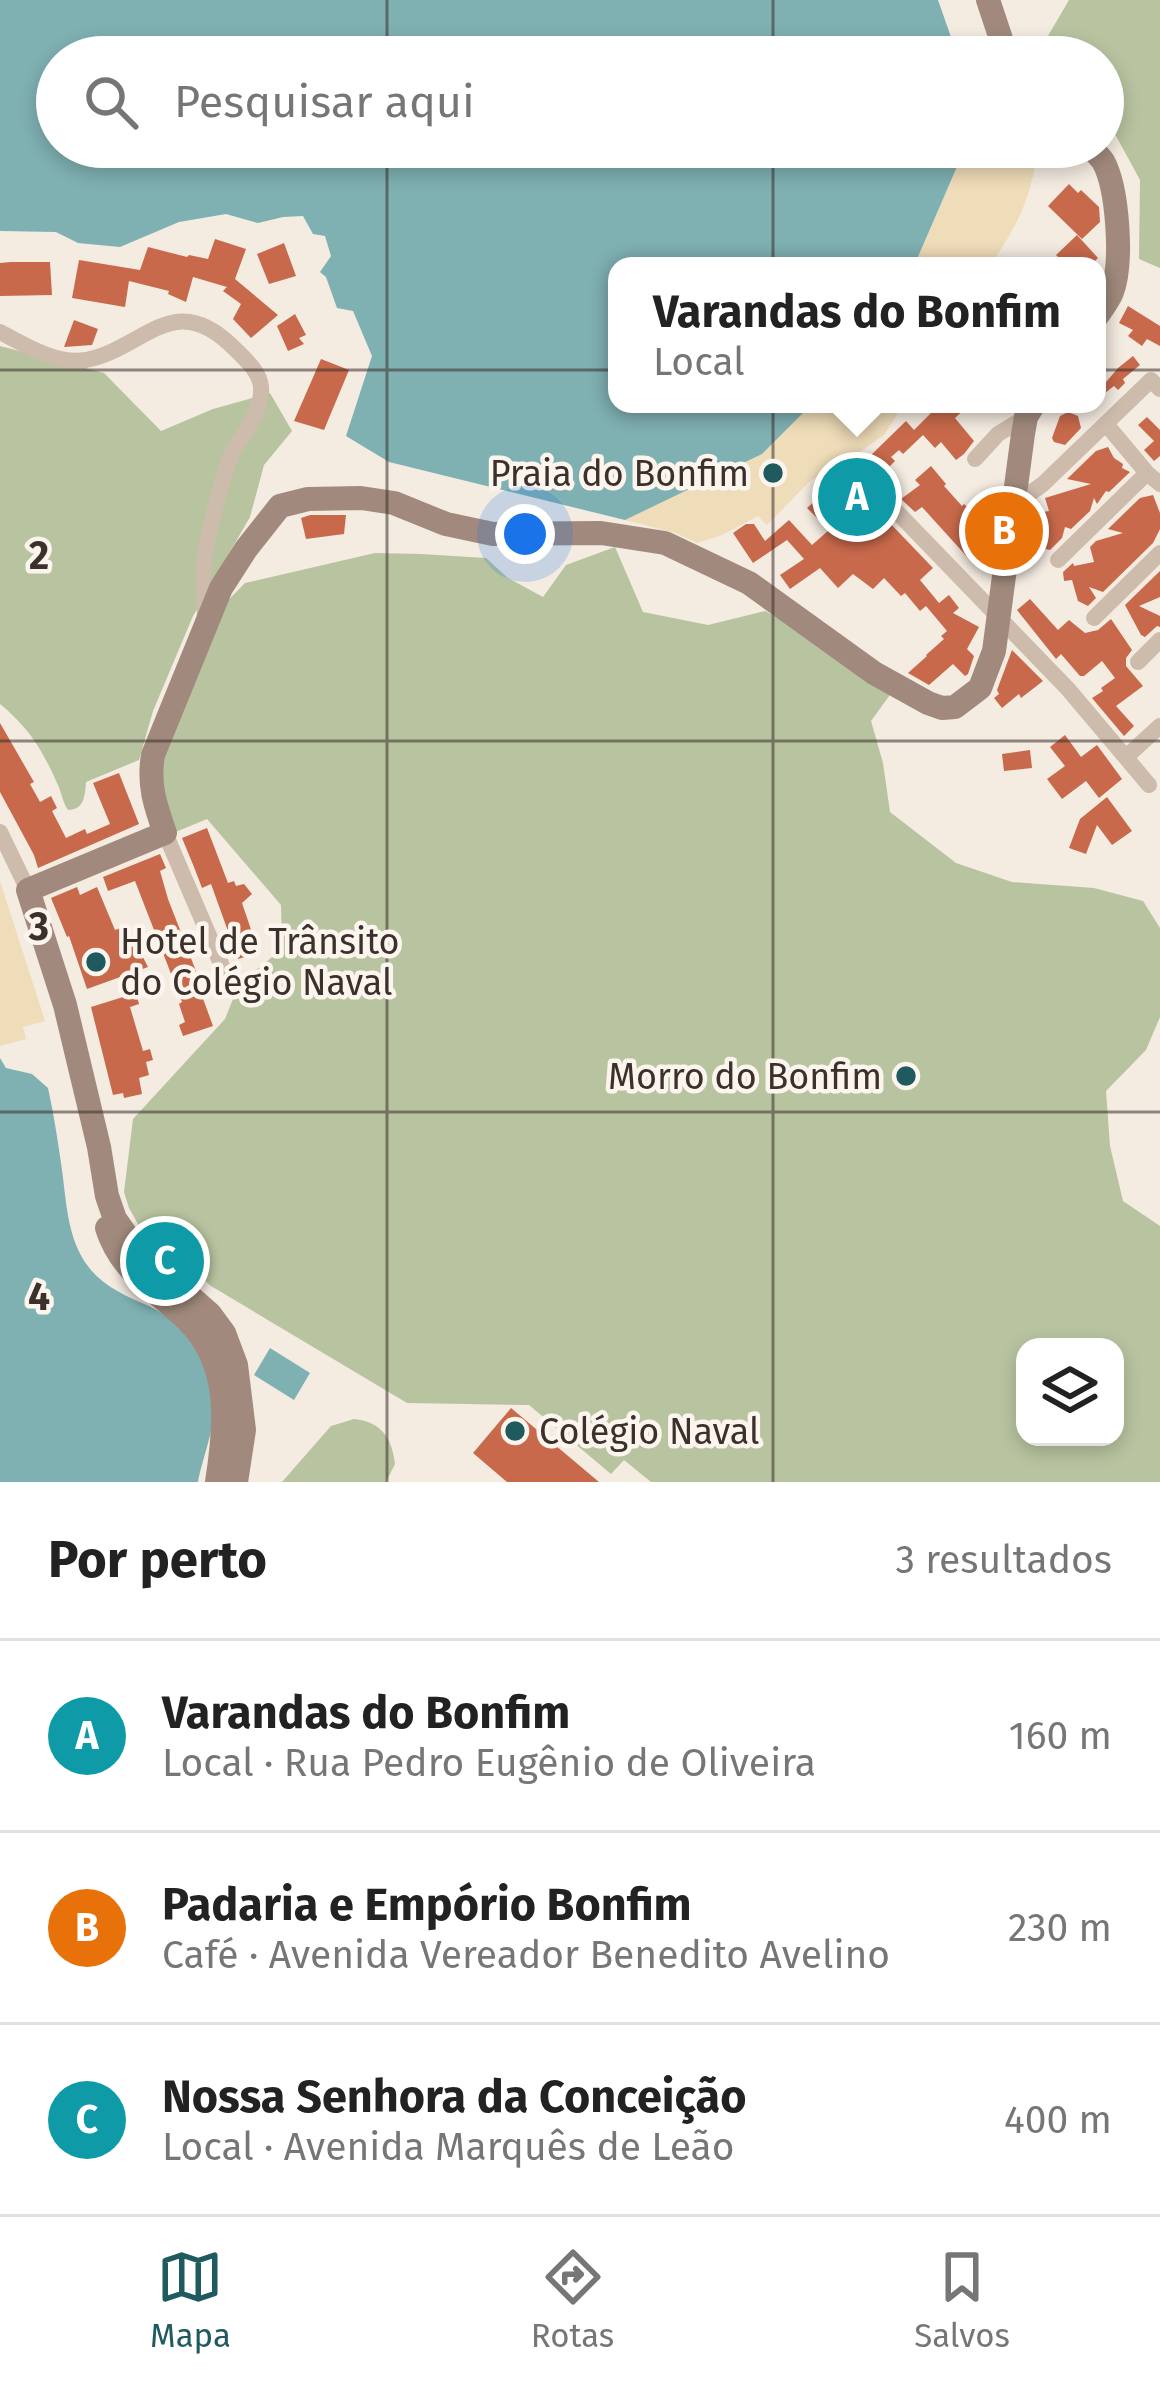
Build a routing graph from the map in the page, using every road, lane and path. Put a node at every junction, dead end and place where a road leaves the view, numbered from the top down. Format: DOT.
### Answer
graph roads {
  1 [pos="988,0"];
  2 [pos="999,36"];
  3 [pos="1105,168"];
  4 [pos="1106,302"];
  5 [pos="0,332"];
  6 [pos="1160,389"];
  7 [pos="1026,413"];
  8 [pos="1030,413"];
  9 [pos="1106,424"];
  10 [pos="975,459"];
  11 [pos="1157,481"];
  12 [pos="1016,494"];
  13 [pos="895,510"];
  14 [pos="1160,553"];
  15 [pos="1058,560"];
  16 [pos="999,616"];
  17 [pos="1094,618"];
  18 [pos="205,624"];
  19 [pos="1160,640"];
  20 [pos="1138,662"];
  21 [pos="1160,726"];
  22 [pos="1126,758"];
  23 [pos="1149,784"];
  24 [pos="0,832"];
  25 [pos="165,832"];
  26 [pos="28,890"];
  27 [pos="225,973"];
  28 [pos="107,1196"];
  29 [pos="217,1482"];
  30 [pos="236,1482"];
  1 -- 2 [label="main road"];
  3 -- 4 [label="main road"];
  5 -- 18 [label="street"];
  6 -- 9 [label="street"];
  7 -- 10 [label="street"];
  8 -- 12 [label="main road"];
  9 -- 11 [label="street"];
  9 -- 12 [label="street"];
  11 -- 15 [label="street"];
  12 -- 16 [label="main road"];
  13 -- 16 [label="street"];
  14 -- 17 [label="street"];
  16 -- 18 [label="main road"];
  16 -- 22 [label="street"];
  18 -- 25 [label="main road"];
  19 -- 20 [label="street"];
  21 -- 22 [label="street"];
  22 -- 23 [label="street"];
  24 -- 26 [label="street"];
  25 -- 26 [label="main road"];
  25 -- 27 [label="street"];
  26 -- 28 [label="main road"];
  28 -- 29 [label="main road"];
  28 -- 30 [label="main road"];
}
